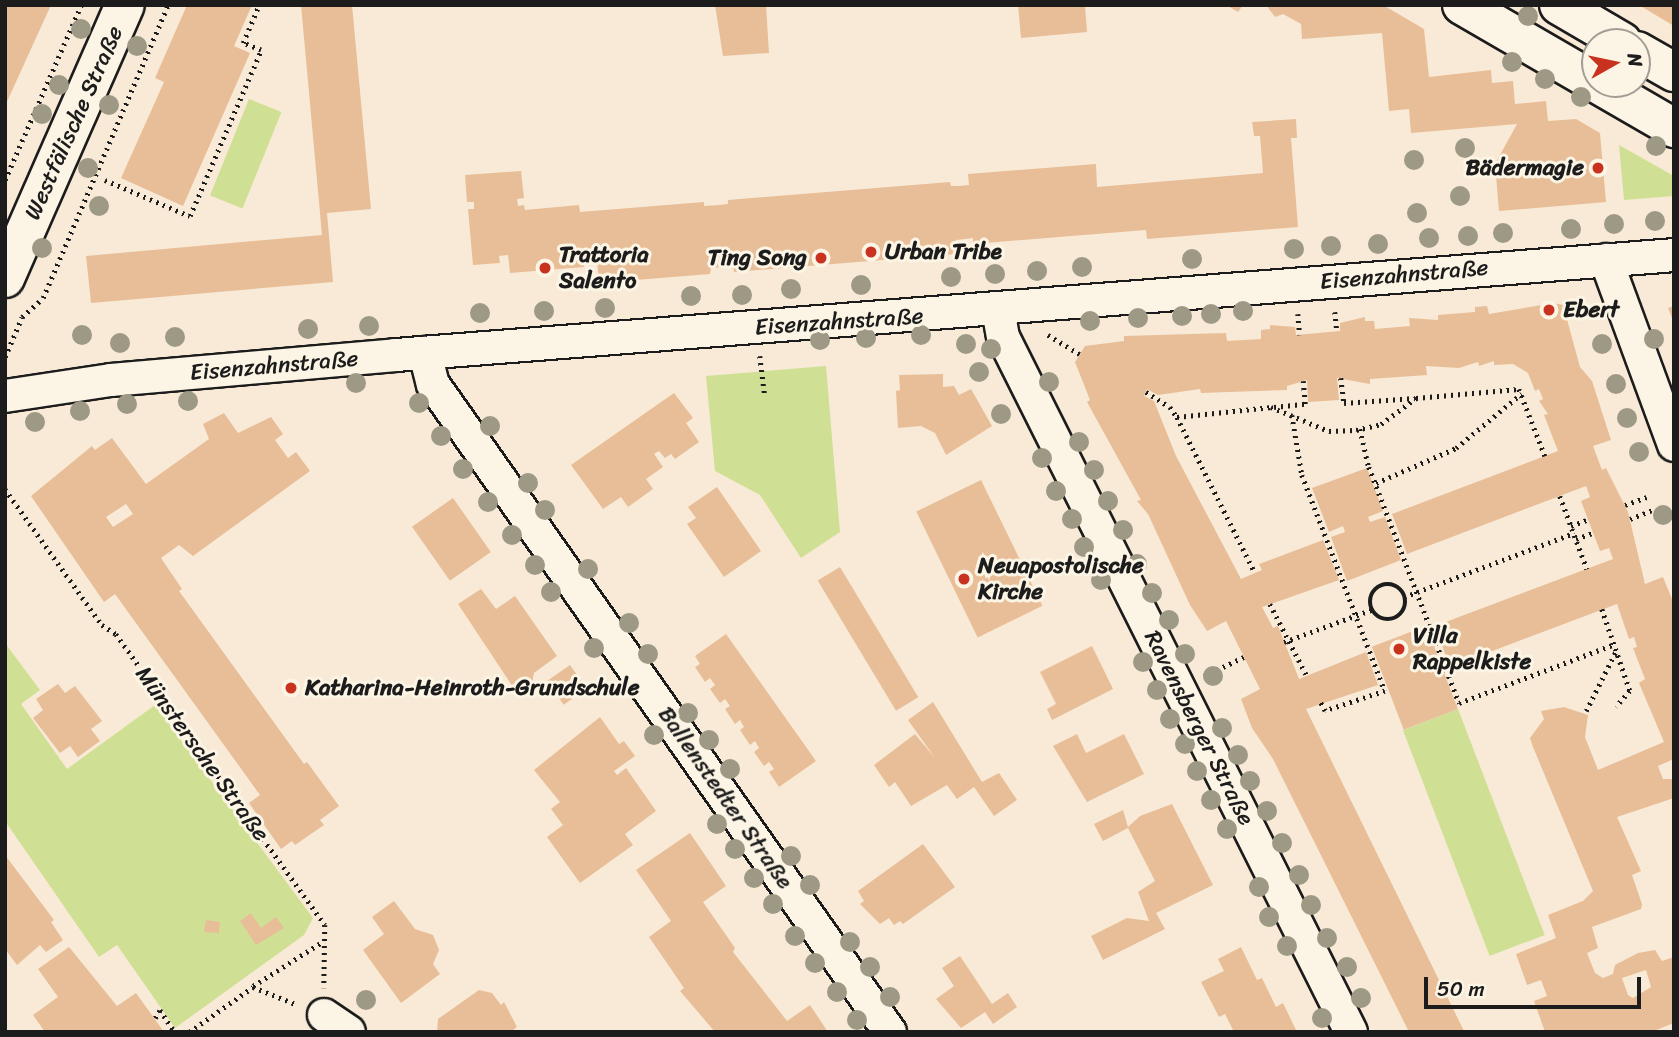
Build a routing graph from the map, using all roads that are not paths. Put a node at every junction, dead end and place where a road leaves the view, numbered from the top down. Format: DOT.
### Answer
graph roads {
  1 [pos="125,5"];
  2 [pos="1559,5"];
  3 [pos="1476,9"];
  4 [pos="1598,28"];
  5 [pos="1651,59"];
  6 [pos="1674,72"];
  7 [pos="1581,74"];
  8 [pos="1622,98"];
  9 [pos="1674,128"];
  10 [pos="1674,255"];
  11 [pos="1606,260"];
  12 [pos="5,278"];
  13 [pos="998,309"];
  14 [pos="425,353"];
  15 [pos="5,396"];
  16 [pos="1674,445"];
  17 [pos="890,1032"];
  18 [pos="1351,1032"];
  1 -- 12 [label="street, Westfälische Straße"];
  2 -- 4 [label="street"];
  3 -- 7 [label="street"];
  5 -- 6 [label="street"];
  8 -- 9 [label="street"];
  10 -- 11 [label="street, Eisenzahnstraße"];
  11 -- 13 [label="street, Eisenzahnstraße"];
  11 -- 16 [label="street"];
  13 -- 14 [label="street, Eisenzahnstraße"];
  13 -- 18 [label="street, Ravensberger Straße"];
  14 -- 15 [label="street, Eisenzahnstraße"];
  14 -- 17 [label="street, Ballenstedter Straße"];
}
